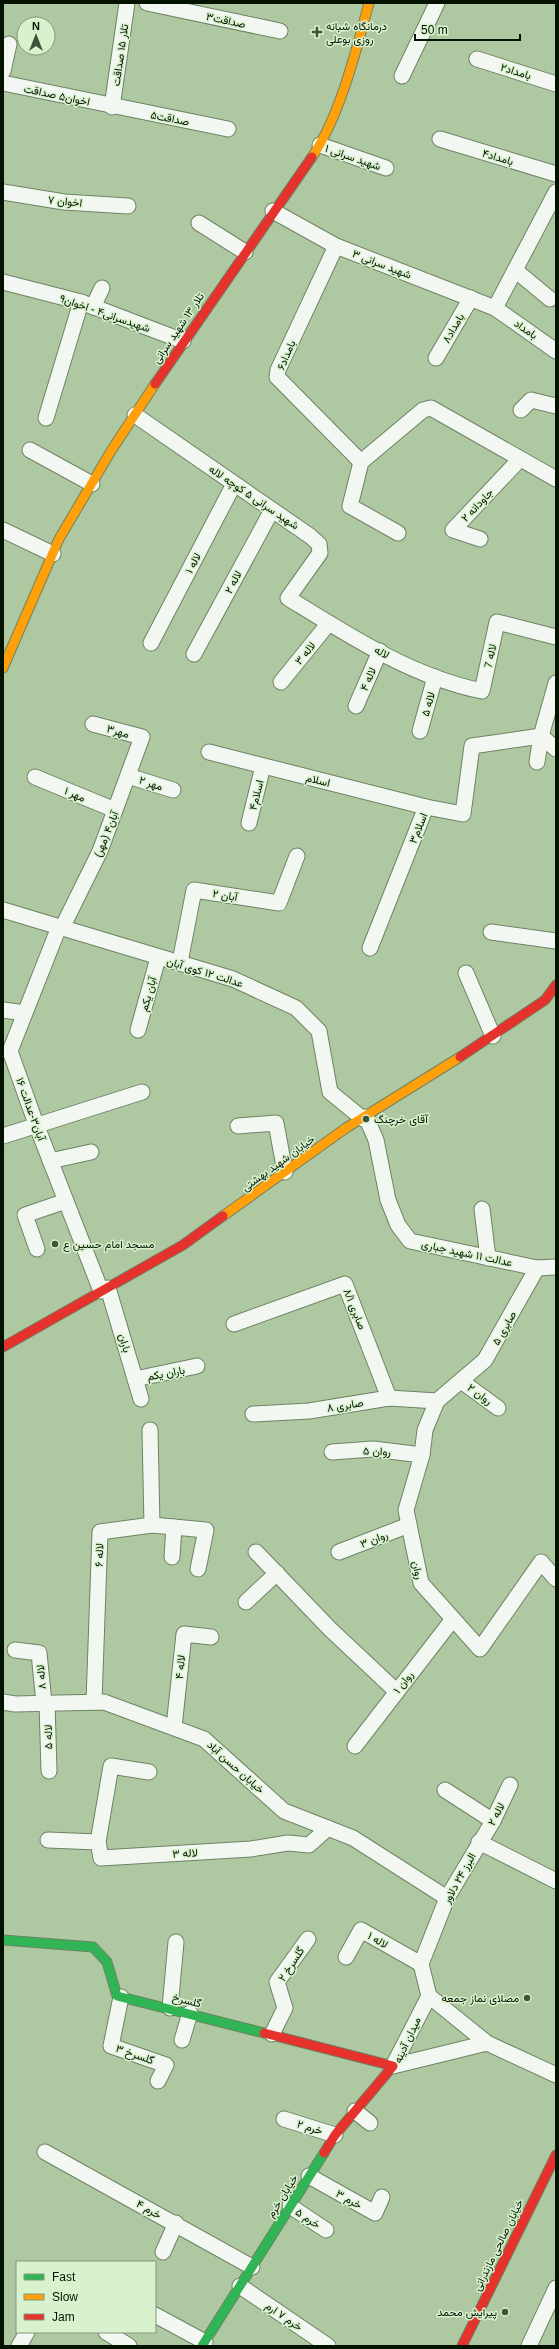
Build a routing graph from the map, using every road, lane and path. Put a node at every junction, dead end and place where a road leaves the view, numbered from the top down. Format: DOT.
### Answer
graph roads {
  1 [pos="127,3"];
  2 [pos="147,3"];
  3 [pos="369,3"];
  4 [pos="437,3"];
  5 [pos="280,31"];
  6 [pos="9,44"];
  7 [pos="477,59"];
  8 [pos="3,71"];
  9 [pos="402,76"];
  10 [pos="3,83"];
  11 [pos="556,84"];
  12 [pos="112,107"];
  13 [pos="228,129"];
  14 [pos="440,139"];
  15 [pos="320,145"];
  16 [pos="386,168"];
  17 [pos="556,174"];
  18 [pos="3,192"];
  19 [pos="556,192"];
  20 [pos="128,206"];
  21 [pos="273,211"];
  22 [pos="199,223"];
  23 [pos="336,246"];
  24 [pos="245,252"];
  25 [pos="515,270"];
  26 [pos="3,282"];
  27 [pos="102,288"];
  28 [pos="471,298"];
  29 [pos="550,299"];
  30 [pos="87,305"];
  31 [pos="495,308"];
  32 [pos="183,341"];
  33 [pos="556,351"];
  34 [pos="436,358"];
  35 [pos="556,406"];
  36 [pos="521,410"];
  37 [pos="135,415"];
  38 [pos="46,418"];
  39 [pos="30,450"];
  40 [pos="520,459"];
  41 [pos="361,462"];
  42 [pos="556,479"];
  43 [pos="92,484"];
  44 [pos="234,484"];
  45 [pos="272,510"];
  46 [pos="3,530"];
  47 [pos="398,533"];
  48 [pos="480,539"];
  49 [pos="53,554"];
  50 [pos="288,598"];
  51 [pos="329,624"];
  52 [pos="556,637"];
  53 [pos="8,640"];
  54 [pos="151,642"];
  55 [pos="380,651"];
  56 [pos="194,654"];
  57 [pos="3,668"];
  58 [pos="436,677"];
  59 [pos="281,682"];
  60 [pos="556,683"];
  61 [pos="482,691"];
  62 [pos="356,706"];
  63 [pos="93,724"];
  64 [pos="420,731"];
  65 [pos="541,736"];
  66 [pos="142,737"];
  67 [pos="556,748"];
  68 [pos="209,752"];
  69 [pos="537,762"];
  70 [pos="263,766"];
  71 [pos="128,776"];
  72 [pos="35,777"];
  73 [pos="173,790"];
  74 [pos="426,807"];
  75 [pos="115,810"];
  76 [pos="249,823"];
  77 [pos="297,856"];
  78 [pos="3,910"];
  79 [pos="60,928"];
  80 [pos="492,932"];
  81 [pos="556,941"];
  82 [pos="370,948"];
  83 [pos="158,958"];
  84 [pos="180,962"];
  85 [pos="466,973"];
  86 [pos="556,984"];
  87 [pos="550,1004"];
  88 [pos="3,1010"];
  89 [pos="25,1013"];
  90 [pos="138,1030"];
  91 [pos="493,1036"];
  92 [pos="142,1092"];
  93 [pos="365,1118"];
  94 [pos="36,1124"];
  95 [pos="238,1126"];
  96 [pos="3,1136"];
  97 [pos="91,1152"];
  98 [pos="50,1161"];
  99 [pos="285,1172"];
  100 [pos="66,1201"];
  101 [pos="482,1210"];
  102 [pos="37,1249"];
  103 [pos="488,1258"];
  104 [pos="556,1267"];
  105 [pos="538,1268"];
  106 [pos="105,1289"];
  107 [pos="234,1324"];
  108 [pos="3,1347"];
  109 [pos="198,1366"];
  110 [pos="135,1379"];
  111 [pos="461,1381"];
  112 [pos="389,1398"];
  113 [pos="141,1399"];
  114 [pos="437,1401"];
  115 [pos="498,1408"];
  116 [pos="253,1414"];
  117 [pos="150,1430"];
  118 [pos="332,1452"];
  119 [pos="422,1455"];
  120 [pos="152,1525"];
  121 [pos="409,1525"];
  122 [pos="174,1527"];
  123 [pos="256,1552"];
  124 [pos="338,1552"];
  125 [pos="172,1557"];
  126 [pos="198,1569"];
  127 [pos="277,1573"];
  128 [pos="556,1578"];
  129 [pos="246,1602"];
  130 [pos="453,1619"];
  131 [pos="211,1637"];
  132 [pos="15,1650"];
  133 [pos="396,1691"];
  134 [pos="3,1702"];
  135 [pos="94,1702"];
  136 [pos="46,1703"];
  137 [pos="174,1727"];
  138 [pos="355,1746"];
  139 [pos="49,1771"];
  140 [pos="149,1772"];
  141 [pos="510,1785"];
  142 [pos="445,1790"];
  143 [pos="493,1821"];
  144 [pos="328,1828"];
  145 [pos="48,1840"];
  146 [pos="98,1842"];
  147 [pos="479,1842"];
  148 [pos="556,1881"];
  149 [pos="447,1898"];
  150 [pos="308,1939"];
  151 [pos="176,1942"];
  152 [pos="4,1944"];
  153 [pos="346,1957"];
  154 [pos="421,1964"];
  155 [pos="429,1996"];
  156 [pos="121,1997"];
  157 [pos="170,2008"];
  158 [pos="190,2013"];
  159 [pos="272,2034"];
  160 [pos="182,2040"];
  161 [pos="487,2043"];
  162 [pos="393,2066"];
  163 [pos="556,2074"];
  164 [pos="158,2081"];
  165 [pos="355,2111"];
  166 [pos="284,2119"];
  167 [pos="370,2123"];
  168 [pos="335,2135"];
  169 [pos="45,2152"];
  170 [pos="556,2155"];
  171 [pos="309,2176"];
  172 [pos="382,2197"];
  173 [pos="290,2206"];
  174 [pos="176,2223"];
  175 [pos="326,2230"];
  176 [pos="163,2252"];
  177 [pos="252,2267"];
  178 [pos="240,2286"];
  179 [pos="556,2288"];
  180 [pos="156,2316"];
  181 [pos="26,2333"];
  182 [pos="108,2333"];
  183 [pos="203,2344"];
  184 [pos="19,2346"];
  185 [pos="129,2346"];
  186 [pos="328,2346"];
  187 [pos="462,2346"];
  188 [pos="529,2346"];
  1 -- 12 [label="street, تلار ۱۵ صداقت"];
  2 -- 5 [label="street, صداقت۳"];
  3 -- 15 [label="street, تلار ۱۳ شهید سرانی"];
  4 -- 9 [label="street"];
  6 -- 8 [label="street"];
  7 -- 11 [label="street, بامداد۲"];
  10 -- 12 [label="street, اخوان۵ صداقت"];
  12 -- 13 [label="street, صداقت۵"];
  14 -- 17 [label="street, بامداد۴"];
  15 -- 16 [label="street, شهید سرانی ۱"];
  15 -- 21 [label="street, تلار ۱۳ شهید سرانی"];
  18 -- 20 [label="street, اخوان ۷"];
  19 -- 25 [label="street"];
  21 -- 23 [label="street, شهید سرانی ۳"];
  21 -- 24 [label="street, تلار ۱۳ شهید سرانی"];
  22 -- 24 [label="street"];
  23 -- 28 [label="street, شهید سرانی ۳"];
  23 -- 41 [label="street, بامداد۶"];
  24 -- 32 [label="street, تلار ۱۳ شهید سرانی"];
  25 -- 29 [label="street"];
  25 -- 31 [label="street"];
  26 -- 30 [label="street, شهیدسرانی۴ - اخوان۹"];
  27 -- 30 [label="street"];
  28 -- 31 [label="street, شهید سرانی ۳"];
  28 -- 34 [label="street, بامداد۸"];
  30 -- 32 [label="street, شهیدسرانی۴ - اخوان۹"];
  30 -- 38 [label="street"];
  31 -- 33 [label="street, بامداد"];
  32 -- 37 [label="street, تلار ۱۳ شهید سرانی"];
  35 -- 36 [label="street"];
  37 -- 43 [label="street, تلار ۱۳ شهید سرانی"];
  37 -- 44 [label="street, شهید سرانی ۵ کوچه لاله"];
  39 -- 43 [label="street"];
  40 -- 41 [label="street"];
  40 -- 42 [label="street"];
  40 -- 48 [label="street, جاودانه ۲"];
  41 -- 47 [label="street"];
  43 -- 49 [label="street, تلار ۱۳ شهید سرانی"];
  44 -- 45 [label="street, شهید سرانی ۵ کوچه لاله"];
  44 -- 54 [label="street, لاله ۱"];
  45 -- 50 [label="street, شهید سرانی ۵ کوچه لاله"];
  45 -- 56 [label="street, لاله ۲"];
  46 -- 49 [label="street"];
  49 -- 53 [label="street, تلار ۱۳ شهید سرانی"];
  50 -- 51 [label="street, لاله"];
  51 -- 55 [label="street, لاله"];
  51 -- 59 [label="street, لاله ۳"];
  52 -- 61 [label="street, لاله 7"];
  53 -- 57 [label="street, تلار ۱۳ شهید سرانی"];
  55 -- 58 [label="street, لاله"];
  55 -- 62 [label="street, لاله ۴"];
  58 -- 61 [label="street, لاله"];
  58 -- 64 [label="street, لاله ۵"];
  60 -- 65 [label="street"];
  63 -- 66 [label="street, مهر۳"];
  65 -- 67 [label="street"];
  65 -- 69 [label="street"];
  65 -- 74 [label="street, اسلام۳"];
  66 -- 71 [label="street, آبان۴ (مهر)"];
  68 -- 70 [label="street, اسلام"];
  70 -- 74 [label="street, اسلام"];
  70 -- 76 [label="street, اسلام۴"];
  71 -- 73 [label="street, مهر ۲"];
  71 -- 75 [label="street, آبان۴ (مهر)"];
  72 -- 75 [label="street, مهر ۱"];
  74 -- 82 [label="street, اسلام۳"];
  75 -- 79 [label="street, آبان۴ (مهر)"];
  77 -- 84 [label="street, آبان ۲"];
  78 -- 79 [label="street, عدالت ۱۲ کوی آبان"];
  79 -- 83 [label="street, عدالت ۱۲ کوی آبان"];
  79 -- 89 [label="street, آبان۳-عدالت ۱۶"];
  80 -- 81 [label="street"];
  83 -- 84 [label="street, عدالت ۱۲ کوی آبان"];
  83 -- 90 [label="street, آبان یکم"];
  84 -- 93 [label="street, عدالت ۱۲ کوی آبان"];
  85 -- 91 [label="street"];
  86 -- 87 [label="street, خیابان شهید بهشتی"];
  87 -- 91 [label="street, خیابان شهید بهشتی"];
  88 -- 89 [label="street"];
  89 -- 94 [label="street, آبان۳-عدالت ۱۶"];
  91 -- 93 [label="street, خیابان شهید بهشتی"];
  92 -- 94 [label="street"];
  93 -- 99 [label="street, خیابان شهید بهشتی"];
  93 -- 103 [label="street, عدالت ۱۱ شهید جباری"];
  94 -- 96 [label="street"];
  94 -- 98 [label="street, آبان۳-عدالت ۱۶"];
  95 -- 99 [label="street"];
  97 -- 98 [label="street"];
  98 -- 100 [label="street, آبان۳-عدالت ۱۶"];
  99 -- 106 [label="street, خیابان شهید بهشتی"];
  100 -- 102 [label="street"];
  100 -- 106 [label="street, آبان۳-عدالت ۱۶"];
  101 -- 103 [label="street"];
  103 -- 105 [label="street, عدالت ۱۱ شهید جباری"];
  104 -- 105 [label="street, عدالت ۱۱ شهید جباری"];
  105 -- 111 [label="street, صابری ۵"];
  106 -- 108 [label="street, خیابان شهید بهشتی"];
  106 -- 110 [label="street, باران"];
  107 -- 112 [label="street, صابری ۸/۱"];
  109 -- 110 [label="street, باران یکم"];
  110 -- 113 [label="street, باران"];
  111 -- 114 [label="street, روان"];
  111 -- 115 [label="street, روان ۲"];
  112 -- 114 [label="street, صابری ۸"];
  112 -- 116 [label="street, صابری ۸"];
  114 -- 119 [label="street, روان"];
  117 -- 120 [label="street"];
  118 -- 119 [label="street, روان ۵"];
  119 -- 121 [label="street, روان"];
  120 -- 122 [label="street"];
  120 -- 135 [label="street, لاله ۶"];
  121 -- 124 [label="street, روان ۳"];
  121 -- 130 [label="street, روان"];
  122 -- 125 [label="street"];
  122 -- 126 [label="street"];
  123 -- 127 [label="street"];
  127 -- 129 [label="street"];
  127 -- 133 [label="street"];
  128 -- 130 [label="street, روان"];
  130 -- 133 [label="street, روان ۱"];
  131 -- 137 [label="street, لاله ۴"];
  132 -- 136 [label="street, لاله ۸"];
  133 -- 138 [label="street, روان ۱"];
  134 -- 136 [label="street, خیابان حسن آباد"];
  135 -- 136 [label="street, خیابان حسن آباد"];
  135 -- 137 [label="street, خیابان حسن آباد"];
  136 -- 139 [label="street, لاله ۵"];
  137 -- 144 [label="street, خیابان حسن آباد"];
  140 -- 146 [label="street"];
  141 -- 143 [label="street, لاله ۲"];
  142 -- 143 [label="street"];
  143 -- 147 [label="street, لاله ۲"];
  144 -- 146 [label="street, لاله ۳"];
  144 -- 149 [label="street, خیابان حسن آباد"];
  145 -- 146 [label="street"];
  147 -- 148 [label="street, البرز ۲۴ دلاور"];
  147 -- 149 [label="street, البرز ۲۴ دلاور"];
  149 -- 154 [label="street, البرز ۲۴ دلاور"];
  150 -- 159 [label="street, گلسرخ ۲"];
  151 -- 157 [label="street"];
  152 -- 156 [label="street"];
  153 -- 154 [label="street, لاله ۱"];
  154 -- 155 [label="street"];
  155 -- 161 [label="street"];
  155 -- 162 [label="street, میدان آدینه"];
  156 -- 157 [label="street, گلسرخ"];
  156 -- 164 [label="street, گلسرخ ۳"];
  157 -- 158 [label="street, گلسرخ"];
  158 -- 159 [label="street, گلسرخ"];
  158 -- 160 [label="street"];
  159 -- 162 [label="street, گلسرخ"];
  161 -- 162 [label="street, میدان آدینه"];
  161 -- 163 [label="street"];
  162 -- 165 [label="street, خیابان خرم"];
  165 -- 167 [label="street"];
  165 -- 168 [label="street, خیابان خرم"];
  166 -- 168 [label="street, خرم ۲"];
  168 -- 171 [label="street, خیابان خرم"];
  169 -- 174 [label="street, خرم ۴"];
  170 -- 187 [label="street, خیابان صالحی مازندرانی"];
  171 -- 172 [label="street, خرم ۳"];
  171 -- 173 [label="street, خیابان خرم"];
  173 -- 175 [label="street, خرم ۵"];
  173 -- 177 [label="street, خیابان خرم"];
  174 -- 176 [label="street"];
  174 -- 177 [label="street, خرم ۴"];
  177 -- 178 [label="street, خیابان خرم"];
  178 -- 183 [label="street, خیابان خرم"];
  178 -- 186 [label="street, خرم ۷ ارم"];
  179 -- 188 [label="street"];
  180 -- 183 [label="street"];
  181 -- 184 [label="street"];
  182 -- 185 [label="street"];
}
